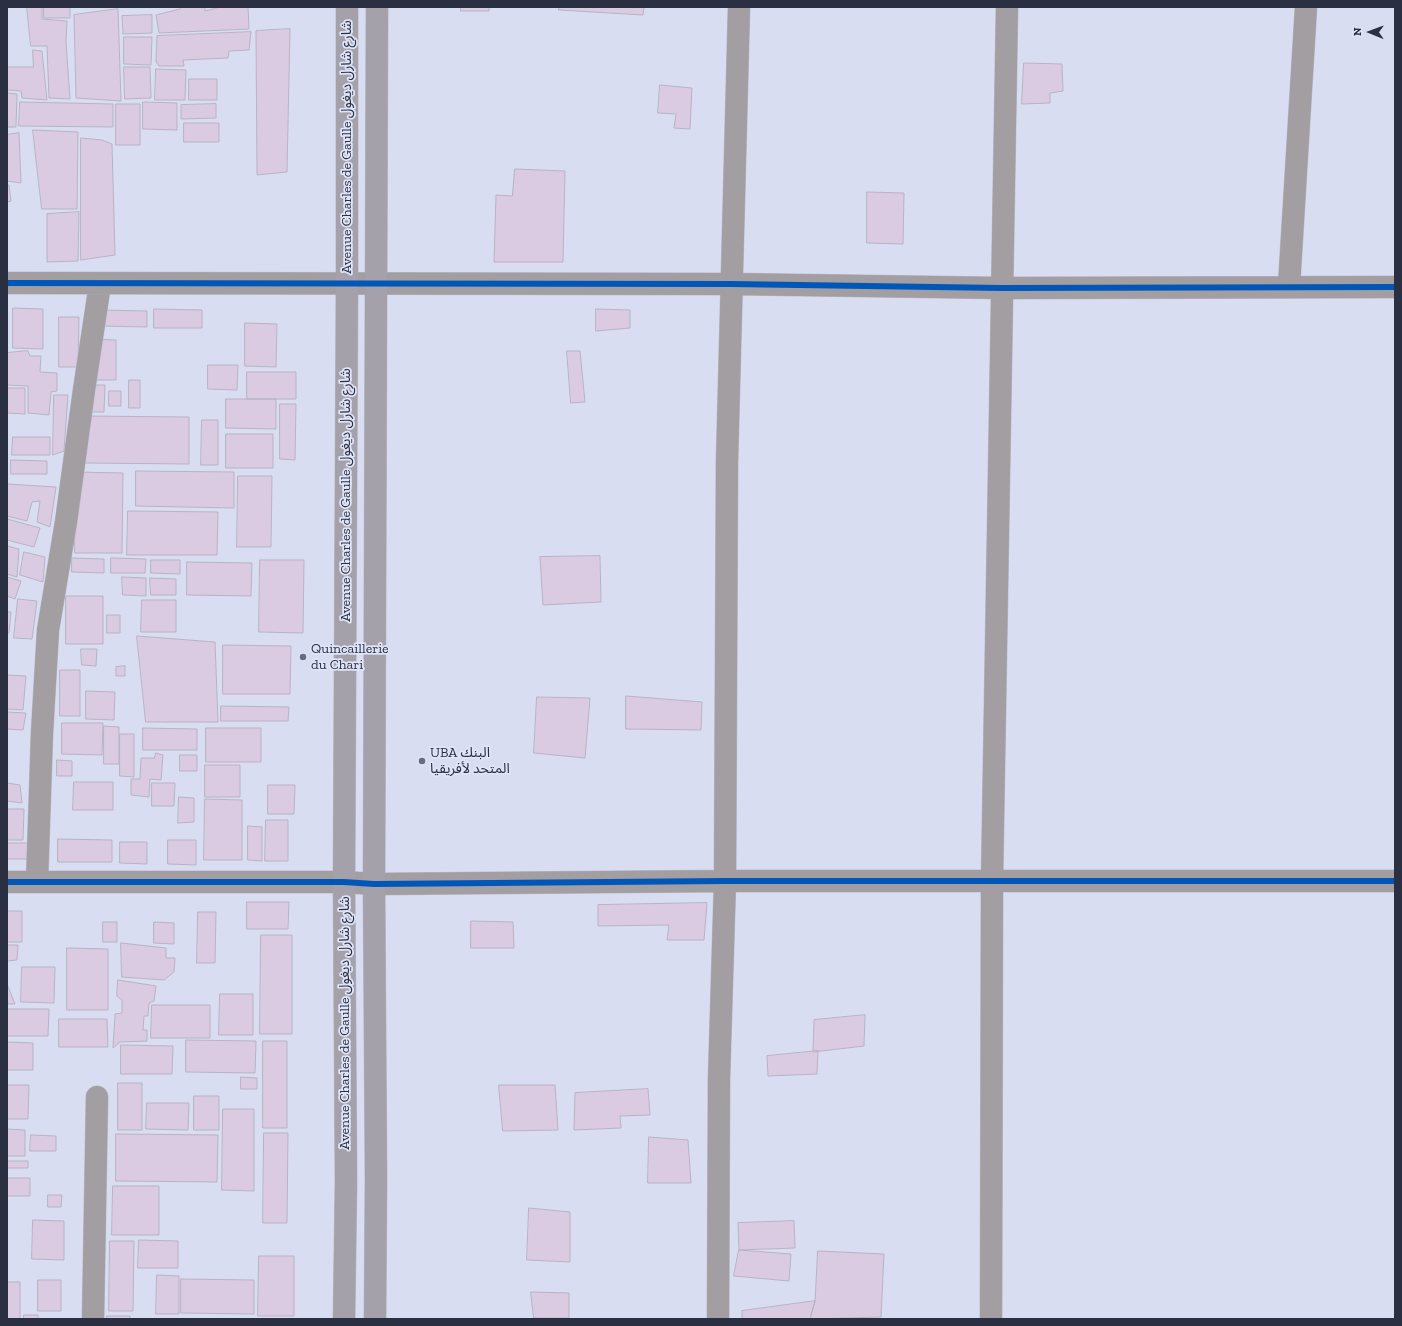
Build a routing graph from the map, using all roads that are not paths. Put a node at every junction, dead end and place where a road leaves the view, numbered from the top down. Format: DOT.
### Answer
graph roads {
  1 [pos="347,7"];
  2 [pos="377,7"];
  3 [pos="739,7"];
  4 [pos="1007,7"];
  5 [pos="1306,7"];
  6 [pos="7,283"];
  7 [pos="100,284"];
  8 [pos="347,284"];
  9 [pos="377,284"];
  10 [pos="731,284"];
  11 [pos="1289,286"];
  12 [pos="1395,287"];
  13 [pos="1002,288"];
  14 [pos="725,881"];
  15 [pos="992,881"];
  16 [pos="1395,881"];
  17 [pos="7,882"];
  18 [pos="36,882"];
  19 [pos="344,882"];
  20 [pos="374,884"];
  21 [pos="98,1097"];
  22 [pos="93,1319"];
  23 [pos="344,1319"];
  24 [pos="375,1319"];
  25 [pos="718,1319"];
  26 [pos="991,1319"];
  1 -- 8 [label="main road, Avenue Charles de Gaulle شارع شارل ديغول"];
  2 -- 9 [label="main road, Avenue Charles de Gaulle شارع شارل ديغول"];
  3 -- 10 [label="street"];
  4 -- 13 [label="street"];
  5 -- 11 [label="street"];
  6 -- 7 [label="street"];
  7 -- 8 [label="street"];
  7 -- 18 [label="street"];
  8 -- 9 [label="street"];
  8 -- 19 [label="main road, Avenue Charles de Gaulle شارع شارل ديغول"];
  9 -- 10 [label="street"];
  9 -- 20 [label="main road, Avenue Charles de Gaulle شارع شارل ديغول"];
  10 -- 13 [label="street"];
  10 -- 14 [label="street"];
  11 -- 12 [label="street"];
  11 -- 13 [label="street"];
  13 -- 15 [label="street"];
  14 -- 15 [label="street"];
  14 -- 20 [label="street"];
  14 -- 25 [label="street"];
  15 -- 16 [label="street"];
  15 -- 26 [label="street"];
  17 -- 18 [label="street"];
  18 -- 19 [label="street"];
  19 -- 20 [label="street"];
  19 -- 23 [label="main road, Avenue Charles de Gaulle شارع شارل ديغول"];
  20 -- 24 [label="main road, Avenue Charles de Gaulle شارع شارل ديغول"];
  21 -- 22 [label="street"];
}
